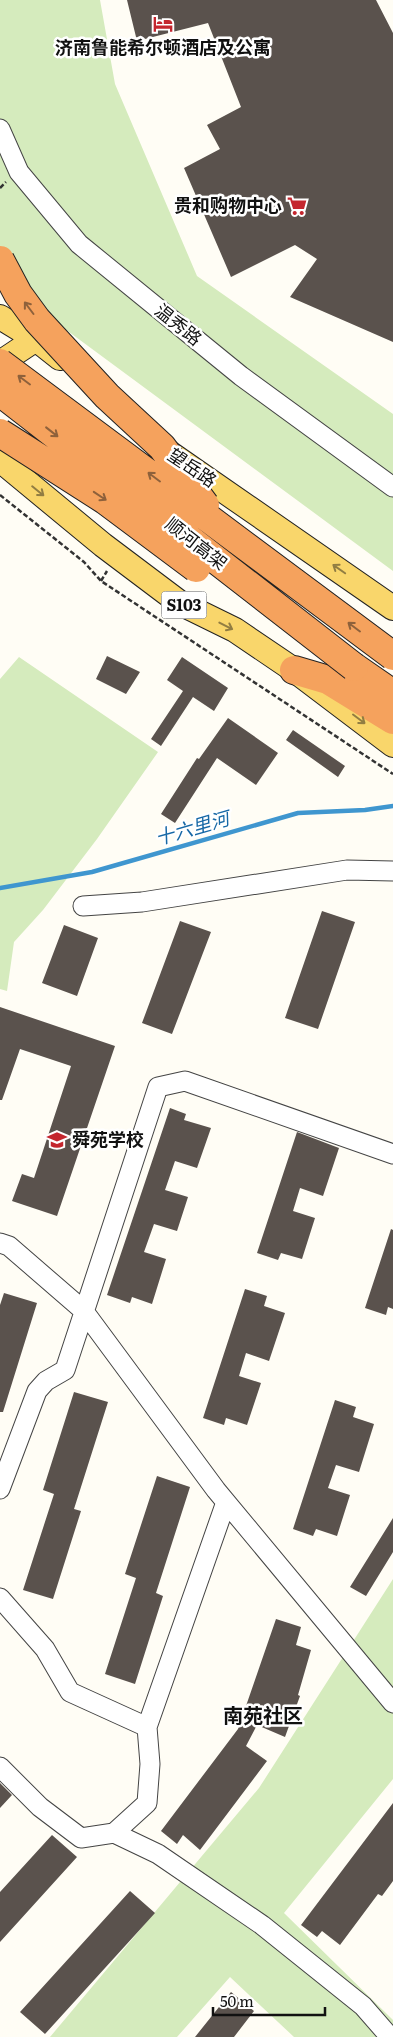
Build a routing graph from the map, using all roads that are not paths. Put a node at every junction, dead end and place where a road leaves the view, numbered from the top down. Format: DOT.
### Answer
graph roads {
  1 [pos="0,129"];
  2 [pos="0,260"];
  3 [pos="0,317"];
  4 [pos="36,339"];
  5 [pos="0,363"];
  6 [pos="0,392"];
  7 [pos="0,433"];
  8 [pos="0,460"];
  9 [pos="393,487"];
  10 [pos="222,528"];
  11 [pos="393,608"];
  12 [pos="328,648"];
  13 [pos="393,656"];
  14 [pos="294,670"];
  15 [pos="393,694"];
  16 [pos="393,720"];
  17 [pos="393,745"];
  18 [pos="393,871"];
  19 [pos="83,906"];
  20 [pos="393,1154"];
  21 [pos="0,1243"];
  22 [pos="83,1310"];
  23 [pos="0,1489"];
  24 [pos="226,1502"];
  25 [pos="0,1598"];
  26 [pos="393,1703"];
  27 [pos="147,1727"];
  28 [pos="0,1767"];
  29 [pos="114,1833"];
  30 [pos="390,2037"];
  1 -- 9 [label="street, 温秀路"];
  10 -- 2 [label="highway, one-way, bridge"];
  3 -- 4 [label="main road, 望岳路"];
  4 -- 5 [label="main road"];
  11 -- 4 [label="main road, 望岳路, one-way"];
  10 -- 5 [label="highway, 顺河高架, one-way, bridge"];
  6 -- 12 [label="highway, 顺河高架, one-way, bridge"];
  7 -- 12 [label="highway, one-way, bridge"];
  8 -- 14 [label="main road, S103, one-way"];
  13 -- 10 [label="highway, 顺河高架, one-way, bridge"];
  12 -- 15 [label="highway, 顺河高架, bridge"];
  14 -- 16 [label="highway"];
  14 -- 17 [label="main road, S103, one-way"];
  18 -- 19 [label="street"];
  20 -- 22 [label="street"];
  21 -- 22 [label="street"];
  22 -- 23 [label="street"];
  22 -- 24 [label="street"];
  24 -- 26 [label="street"];
  24 -- 27 [label="street"];
  25 -- 27 [label="street"];
  27 -- 29 [label="street"];
  28 -- 29 [label="street"];
  29 -- 30 [label="street"];
}
